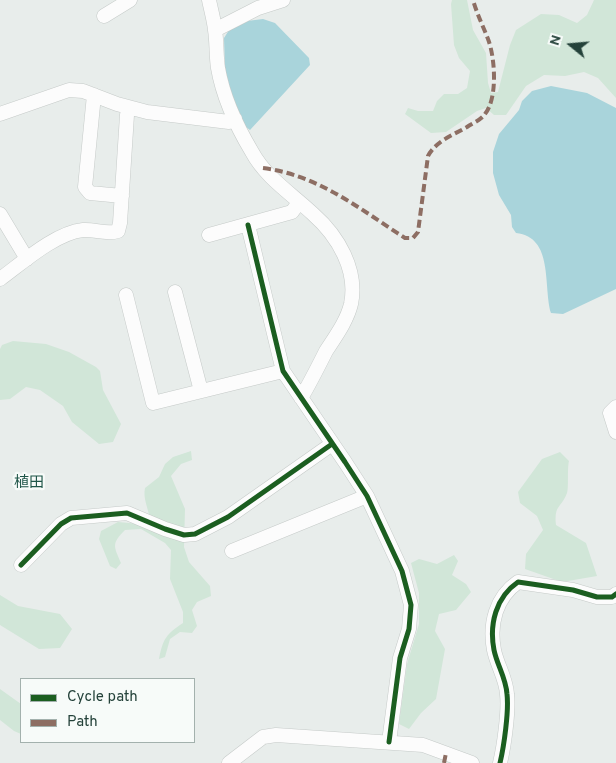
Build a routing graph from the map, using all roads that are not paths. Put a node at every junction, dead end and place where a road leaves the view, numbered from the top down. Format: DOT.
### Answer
graph roads {
  1 [pos="130,0"];
  2 [pos="209,0"];
  3 [pos="283,0"];
  4 [pos="104,16"];
  5 [pos="215,30"];
  6 [pos="94,95"];
  7 [pos="129,108"];
  8 [pos="0,114"];
  9 [pos="235,119"];
  10 [pos="122,196"];
  11 [pos="299,202"];
  12 [pos="0,214"];
  13 [pos="248,225"];
  14 [pos="209,235"];
  15 [pos="27,259"];
  16 [pos="0,279"];
  17 [pos="175,292"];
  18 [pos="126,295"];
  19 [pos="283,371"];
  20 [pos="201,391"];
  21 [pos="301,398"];
  22 [pos="616,407"];
  23 [pos="616,432"];
  24 [pos="332,444"];
  25 [pos="367,496"];
  26 [pos="232,551"];
  27 [pos="20,565"];
  28 [pos="616,594"];
  29 [pos="390,742"];
  30 [pos="229,763"];
  31 [pos="472,763"];
  32 [pos="500,763"];
  1 -- 4 [label="street"];
  2 -- 5 [label="street"];
  3 -- 5 [label="street"];
  5 -- 9 [label="street"];
  6 -- 7 [label="street"];
  6 -- 8 [label="street"];
  6 -- 10 [label="street"];
  7 -- 9 [label="street"];
  7 -- 10 [label="street"];
  9 -- 11 [label="street"];
  10 -- 15 [label="street"];
  11 -- 13 [label="street"];
  11 -- 21 [label="street"];
  12 -- 15 [label="street"];
  13 -- 14 [label="street"];
  13 -- 19 [label="street"];
  15 -- 16 [label="street"];
  17 -- 20 [label="street"];
  18 -- 20 [label="street"];
  19 -- 20 [label="street"];
  19 -- 21 [label="street"];
  21 -- 24 [label="street"];
  22 -- 23 [label="street"];
  24 -- 25 [label="street"];
  24 -- 27 [label="street"];
  25 -- 26 [label="street"];
  25 -- 29 [label="street"];
  28 -- 32 [label="street"];
  29 -- 30 [label="street"];
  29 -- 31 [label="street"];
}
